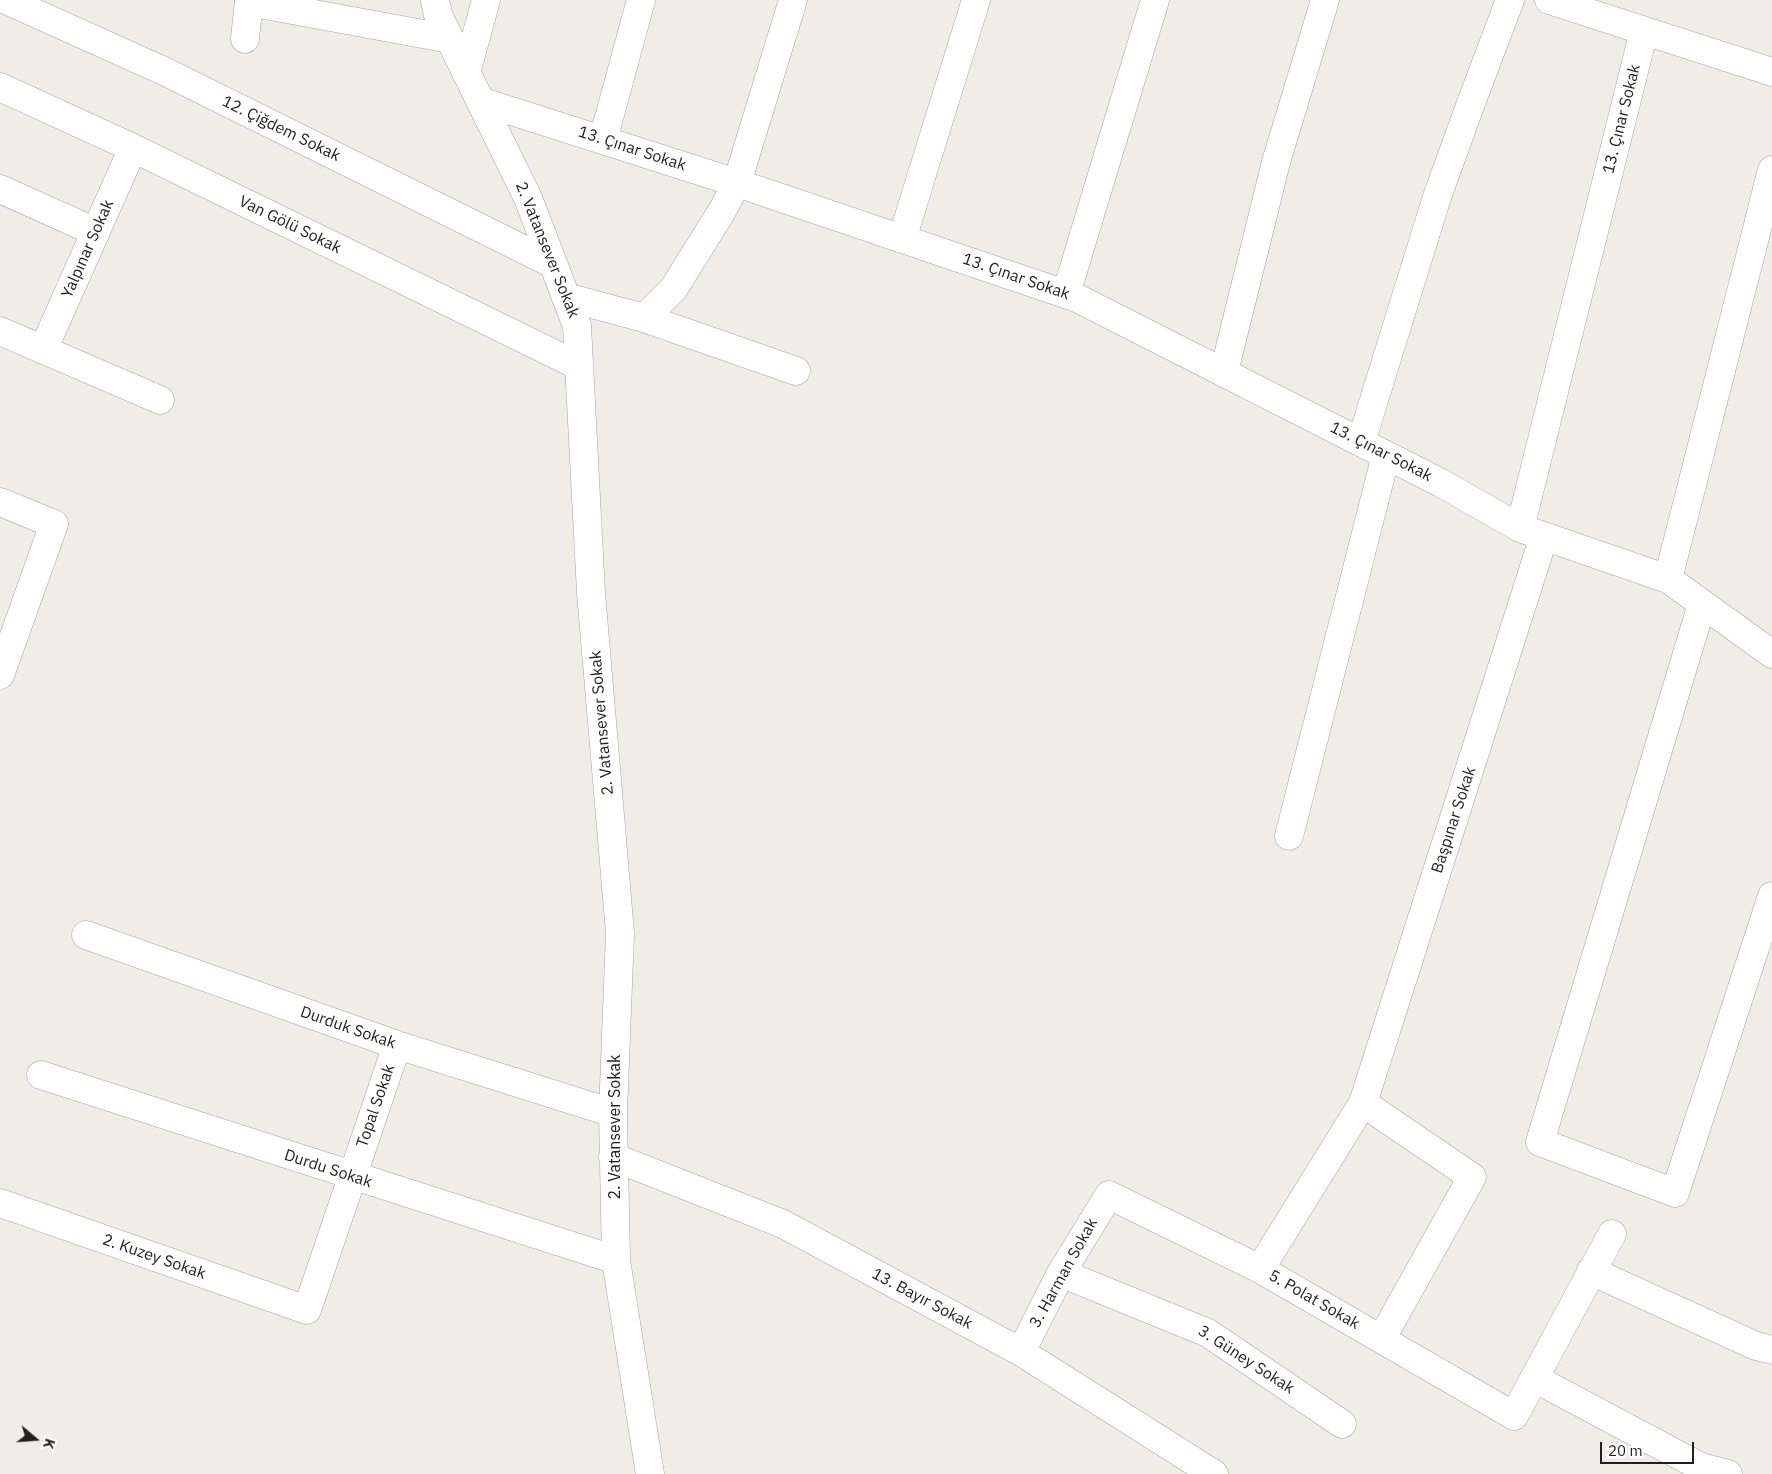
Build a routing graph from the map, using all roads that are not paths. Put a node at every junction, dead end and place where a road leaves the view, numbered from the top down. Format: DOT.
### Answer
graph roads {
  1 [pos="6,0"];
  2 [pos="435,0"];
  3 [pos="486,0"];
  4 [pos="640,0"];
  5 [pos="793,0"];
  6 [pos="976,0"];
  7 [pos="1155,0"];
  8 [pos="1325,0"];
  9 [pos="1510,0"];
  10 [pos="1549,0"];
  11 [pos="249,1"];
  12 [pos="1644,31"];
  13 [pos="245,39"];
  14 [pos="450,39"];
  15 [pos="1772,72"];
  16 [pos="466,73"];
  17 [pos="0,87"];
  18 [pos="480,101"];
  19 [pos="603,140"];
  20 [pos="133,148"];
  21 [pos="1772,170"];
  22 [pos="737,183"];
  23 [pos="0,188"];
  24 [pos="96,232"];
  25 [pos="902,239"];
  26 [pos="553,264"];
  27 [pos="1066,294"];
  28 [pos="566,298"];
  29 [pos="644,318"];
  30 [pos="0,331"];
  31 [pos="43,350"];
  32 [pos="579,366"];
  33 [pos="796,372"];
  34 [pos="1224,372"];
  35 [pos="160,400"];
  36 [pos="1361,442"];
  37 [pos="1386,455"];
  38 [pos="0,502"];
  39 [pos="1532,532"];
  40 [pos="1668,579"];
  41 [pos="1702,604"];
  42 [pos="1772,654"];
  43 [pos="0,675"];
  44 [pos="1290,836"];
  45 [pos="1772,896"];
  46 [pos="86,935"];
  47 [pos="397,1045"];
  48 [pos="41,1076"];
  49 [pos="1363,1103"];
  50 [pos="613,1113"];
  51 [pos="613,1157"];
  52 [pos="352,1177"];
  53 [pos="1109,1195"];
  54 [pos="0,1203"];
  55 [pos="1612,1234"];
  56 [pos="616,1260"];
  57 [pos="1260,1269"];
  58 [pos="1591,1271"];
  59 [pos="1061,1273"];
  60 [pos="307,1310"];
  61 [pos="1382,1338"];
  62 [pos="1772,1350"];
  63 [pos="1021,1352"];
  64 [pos="1534,1378"];
  65 [pos="1342,1424"];
  66 [pos="650,1474"];
  67 [pos="1214,1474"];
  68 [pos="1728,1474"];
  1 -- 26 [label="street, 12. Çiğdem Sokak"];
  2 -- 14 [label="street, 2. Vatansever Sokak"];
  3 -- 16 [label="street"];
  4 -- 19 [label="street"];
  5 -- 22 [label="street"];
  6 -- 25 [label="street"];
  7 -- 27 [label="street"];
  8 -- 34 [label="street"];
  9 -- 36 [label="street"];
  10 -- 12 [label="street"];
  11 -- 13 [label="street"];
  11 -- 14 [label="street"];
  12 -- 15 [label="street"];
  12 -- 39 [label="street, 13. Çınar Sokak"];
  14 -- 16 [label="street, 2. Vatansever Sokak"];
  16 -- 18 [label="street, 2. Vatansever Sokak"];
  17 -- 20 [label="street, Van Gölü Sokak"];
  18 -- 19 [label="street, 13. Çınar Sokak"];
  18 -- 26 [label="street, 2. Vatansever Sokak"];
  19 -- 22 [label="street, 13. Çınar Sokak"];
  20 -- 24 [label="street, Yalpınar Sokak"];
  20 -- 32 [label="street, Van Gölü Sokak"];
  21 -- 40 [label="street"];
  22 -- 25 [label="street, 13. Çınar Sokak"];
  22 -- 29 [label="street"];
  23 -- 24 [label="street"];
  24 -- 31 [label="street, Yalpınar Sokak"];
  25 -- 27 [label="street, 13. Çınar Sokak"];
  26 -- 28 [label="street, 2. Vatansever Sokak"];
  27 -- 34 [label="street, 13. Çınar Sokak"];
  28 -- 29 [label="street"];
  28 -- 32 [label="street, 2. Vatansever Sokak"];
  29 -- 33 [label="street"];
  30 -- 31 [label="street"];
  31 -- 35 [label="street"];
  32 -- 50 [label="street, 2. Vatansever Sokak"];
  34 -- 36 [label="street, 13. Çınar Sokak"];
  36 -- 37 [label="street, 13. Çınar Sokak"];
  37 -- 39 [label="street, 13. Çınar Sokak"];
  37 -- 44 [label="street"];
  38 -- 43 [label="street"];
  39 -- 40 [label="street, 13. Çınar Sokak"];
  39 -- 49 [label="street, Başpınar Sokak"];
  40 -- 41 [label="street, 13. Çınar Sokak"];
  41 -- 42 [label="street, 13. Çınar Sokak"];
  41 -- 45 [label="street"];
  46 -- 47 [label="street, Durduk Sokak"];
  47 -- 50 [label="street, Durduk Sokak"];
  47 -- 52 [label="street, Topal Sokak"];
  48 -- 52 [label="street, Durdu Sokak"];
  49 -- 57 [label="street, Başpınar Sokak"];
  49 -- 61 [label="street"];
  50 -- 51 [label="street, 2. Vatansever Sokak"];
  51 -- 56 [label="street, 2. Vatansever Sokak"];
  51 -- 63 [label="street, 13. Bayır Sokak"];
  52 -- 56 [label="street, Durdu Sokak"];
  52 -- 60 [label="street, Topal Sokak"];
  53 -- 57 [label="street, 5. Polat Sokak"];
  53 -- 59 [label="street, 3. Harman Sokak"];
  54 -- 60 [label="street, 2. Kuzey Sokak"];
  55 -- 58 [label="street"];
  56 -- 66 [label="street, 2. Vatansever Sokak"];
  57 -- 61 [label="street, 5. Polat Sokak"];
  58 -- 62 [label="street"];
  58 -- 64 [label="street"];
  59 -- 63 [label="street, 3. Harman Sokak"];
  59 -- 65 [label="street, 3. Güney Sokak"];
  61 -- 64 [label="street, 5. Polat Sokak"];
  63 -- 67 [label="street, 13. Bayır Sokak"];
  64 -- 68 [label="street"];
}
